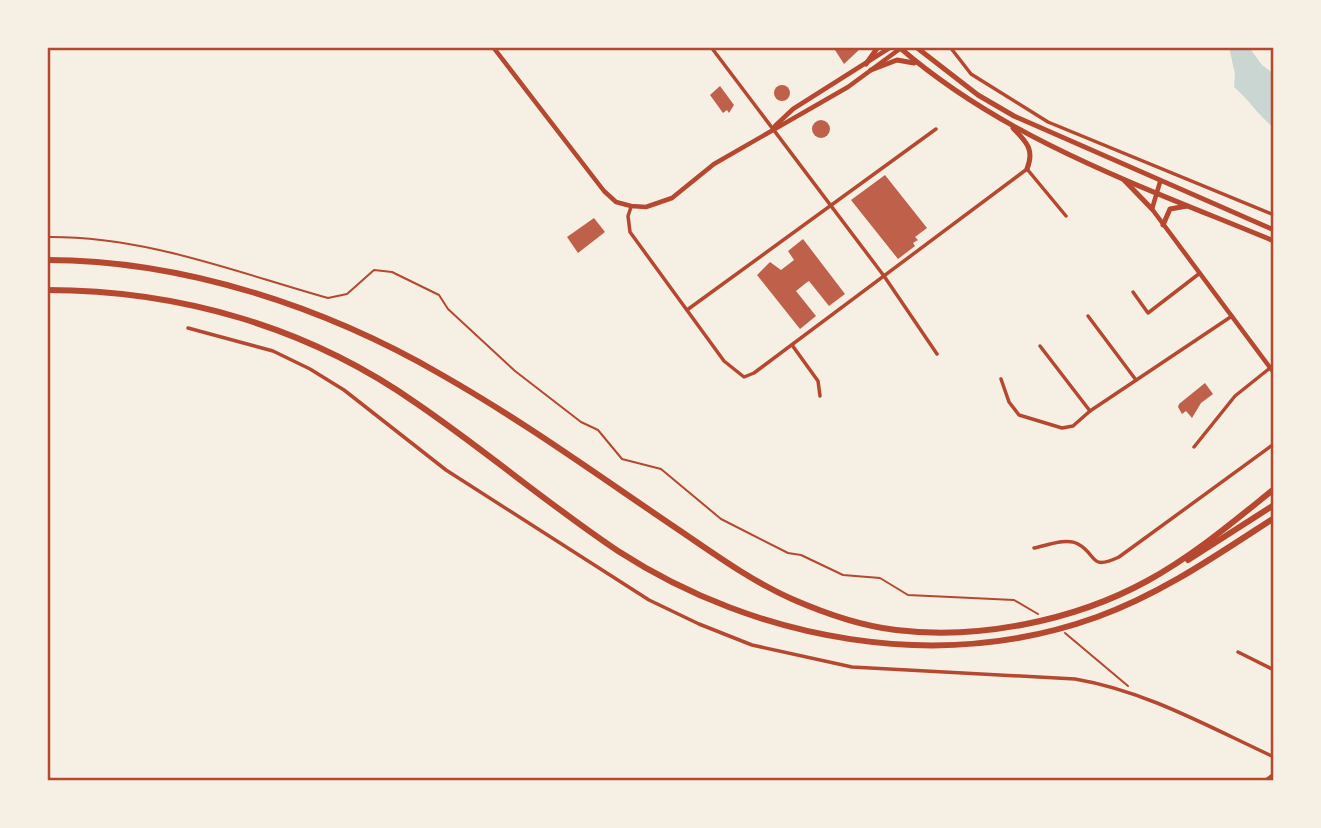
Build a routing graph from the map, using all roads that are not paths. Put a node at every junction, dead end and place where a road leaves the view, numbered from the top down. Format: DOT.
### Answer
graph roads {
  1 [pos="492,47"];
  2 [pos="711,47"];
  3 [pos="878,47"];
  4 [pos="891,47"];
  5 [pos="916,47"];
  6 [pos="925,47"];
  7 [pos="950,47"];
  8 [pos="901,48"];
  9 [pos="931,59"];
  10 [pos="866,64"];
  11 [pos="922,67"];
  12 [pos="871,70"];
  13 [pos="1010,126"];
  14 [pos="771,129"];
  15 [pos="936,130"];
  16 [pos="1027,169"];
  17 [pos="1122,178"];
  18 [pos="1160,182"];
  19 [pos="1155,192"];
  20 [pos="830,205"];
  21 [pos="631,206"];
  22 [pos="1190,206"];
  23 [pos="1153,209"];
  24 [pos="1274,215"];
  25 [pos="1066,216"];
  26 [pos="1163,225"];
  27 [pos="1274,230"];
  28 [pos="1274,241"];
  29 [pos="47,260"];
  30 [pos="1200,273"];
  31 [pos="884,276"];
  32 [pos="47,290"];
  33 [pos="1133,292"];
  34 [pos="687,310"];
  35 [pos="1088,316"];
  36 [pos="1232,316"];
  37 [pos="188,328"];
  38 [pos="792,345"];
  39 [pos="1040,346"];
  40 [pos="937,354"];
  41 [pos="1272,371"];
  42 [pos="1001,379"];
  43 [pos="1136,380"];
  44 [pos="820,396"];
  45 [pos="1090,411"];
  46 [pos="1274,444"];
  47 [pos="1194,447"];
  48 [pos="1274,489"];
  49 [pos="1274,505"];
  50 [pos="1274,518"];
  51 [pos="1034,548"];
  52 [pos="1146,582"];
  53 [pos="1238,652"];
  54 [pos="1274,670"];
  55 [pos="1274,757"];
  56 [pos="1274,774"];
  57 [pos="1265,781"];
  1 -- 21 [label="street"];
  2 -- 14 [label="street"];
  3 -- 10 [label="highway"];
  4 -- 10 [label="street"];
  5 -- 9 [label="highway"];
  6 -- 9 [label="highway"];
  7 -- 24 [label="street"];
  8 -- 11 [label="highway"];
  8 -- 12 [label="street"];
  9 -- 18 [label="highway"];
  10 -- 14 [label="street"];
  11 -- 12 [label="highway"];
  11 -- 13 [label="highway"];
  12 -- 14 [label="street"];
  13 -- 16 [label="highway"];
  13 -- 17 [label="highway"];
  14 -- 20 [label="street"];
  14 -- 21 [label="street"];
  15 -- 20 [label="street"];
  16 -- 25 [label="street"];
  16 -- 31 [label="street"];
  17 -- 19 [label="highway"];
  17 -- 23 [label="highway"];
  18 -- 19 [label="street"];
  18 -- 27 [label="highway"];
  19 -- 22 [label="highway"];
  19 -- 23 [label="street"];
  20 -- 31 [label="street"];
  20 -- 34 [label="street"];
  21 -- 34 [label="street"];
  22 -- 26 [label="highway"];
  22 -- 28 [label="highway"];
  23 -- 26 [label="street"];
  26 -- 30 [label="street"];
  29 -- 52 [label="highway"];
  30 -- 33 [label="street"];
  30 -- 36 [label="street"];
  31 -- 38 [label="street"];
  31 -- 40 [label="street"];
  32 -- 50 [label="highway"];
  34 -- 38 [label="street"];
  35 -- 43 [label="street"];
  36 -- 41 [label="street"];
  36 -- 43 [label="street"];
  37 -- 55 [label="street"];
  38 -- 44 [label="street"];
  39 -- 45 [label="street"];
  41 -- 47 [label="street"];
  42 -- 45 [label="street"];
  43 -- 45 [label="street"];
  46 -- 51 [label="street"];
  48 -- 52 [label="highway"];
  49 -- 52 [label="highway"];
  53 -- 54 [label="street"];
  56 -- 57 [label="street"];
}
